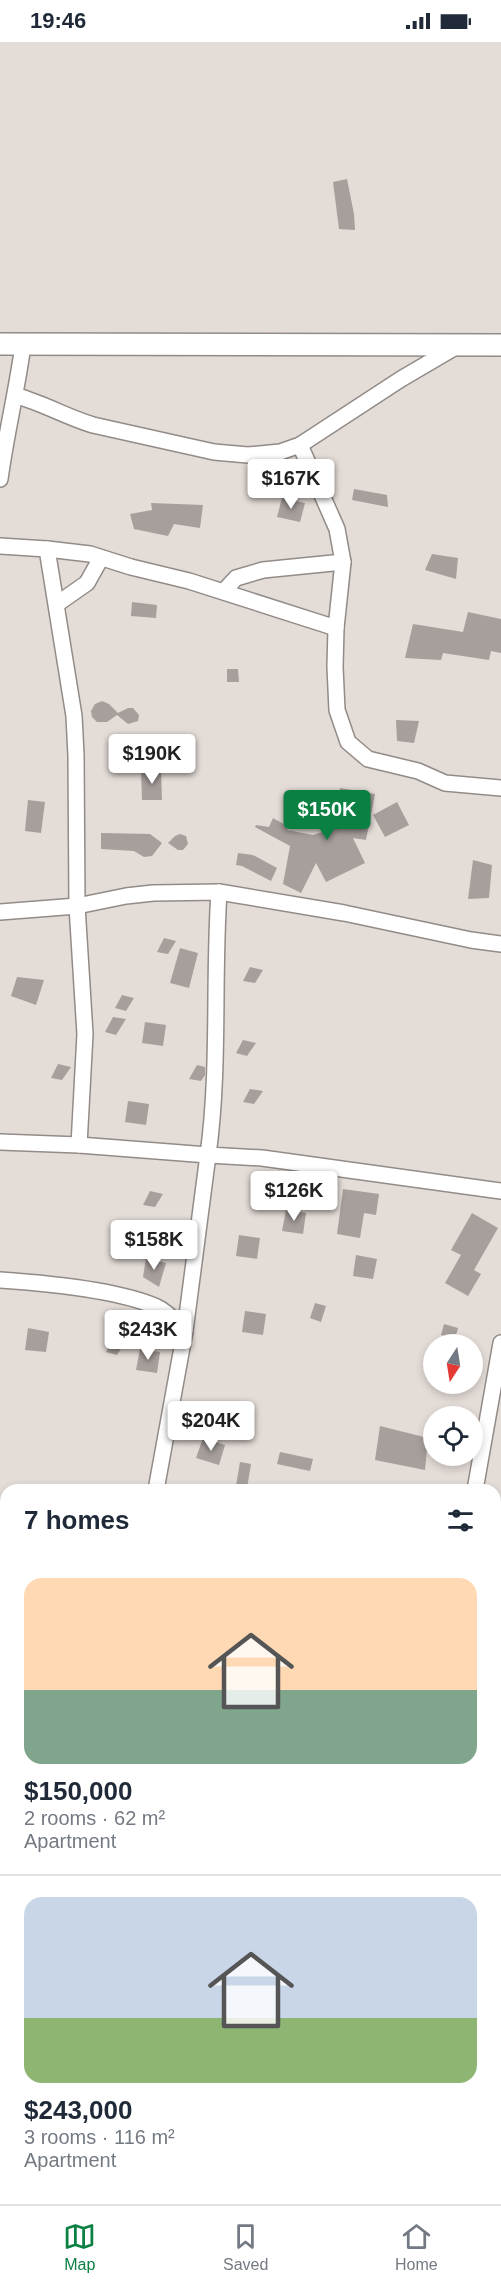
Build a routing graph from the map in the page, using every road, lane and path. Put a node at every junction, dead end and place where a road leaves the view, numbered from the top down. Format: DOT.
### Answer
graph roads {
  1 [pos="0,344"];
  2 [pos="23,345"];
  3 [pos="459,345"];
  4 [pos="501,345"];
  5 [pos="16,396"];
  6 [pos="300,445"];
  7 [pos="0,479"];
  8 [pos="0,546"];
  9 [pos="47,549"];
  10 [pos="101,558"];
  11 [pos="343,562"];
  12 [pos="224,591"];
  13 [pos="57,604"];
  14 [pos="336,628"];
  15 [pos="501,788"];
  16 [pos="219,892"];
  17 [pos="77,906"];
  18 [pos="0,912"];
  19 [pos="501,944"];
  20 [pos="0,1143"];
  21 [pos="79,1144"];
  22 [pos="208,1155"];
  23 [pos="501,1191"];
  24 [pos="0,1280"];
  25 [pos="185,1331"];
  26 [pos="501,1343"];
  27 [pos="157,1484"];
  28 [pos="476,1484"];
  1 -- 2 [label="main road"];
  2 -- 3 [label="main road"];
  2 -- 5 [label="street"];
  3 -- 4 [label="main road"];
  3 -- 6 [label="street"];
  5 -- 6 [label="street"];
  5 -- 7 [label="street"];
  6 -- 11 [label="street"];
  8 -- 9 [label="street"];
  9 -- 10 [label="street"];
  9 -- 13 [label="street"];
  10 -- 12 [label="street"];
  10 -- 13 [label="street"];
  11 -- 12 [label="street"];
  11 -- 14 [label="street"];
  12 -- 14 [label="street"];
  13 -- 17 [label="street"];
  14 -- 15 [label="street"];
  16 -- 17 [label="street"];
  16 -- 19 [label="street"];
  16 -- 22 [label="street"];
  17 -- 18 [label="street"];
  17 -- 21 [label="street"];
  20 -- 21 [label="street"];
  21 -- 22 [label="street"];
  22 -- 23 [label="street"];
  22 -- 25 [label="street"];
  24 -- 25 [label="street"];
  25 -- 27 [label="street"];
  26 -- 28 [label="street"];
}
